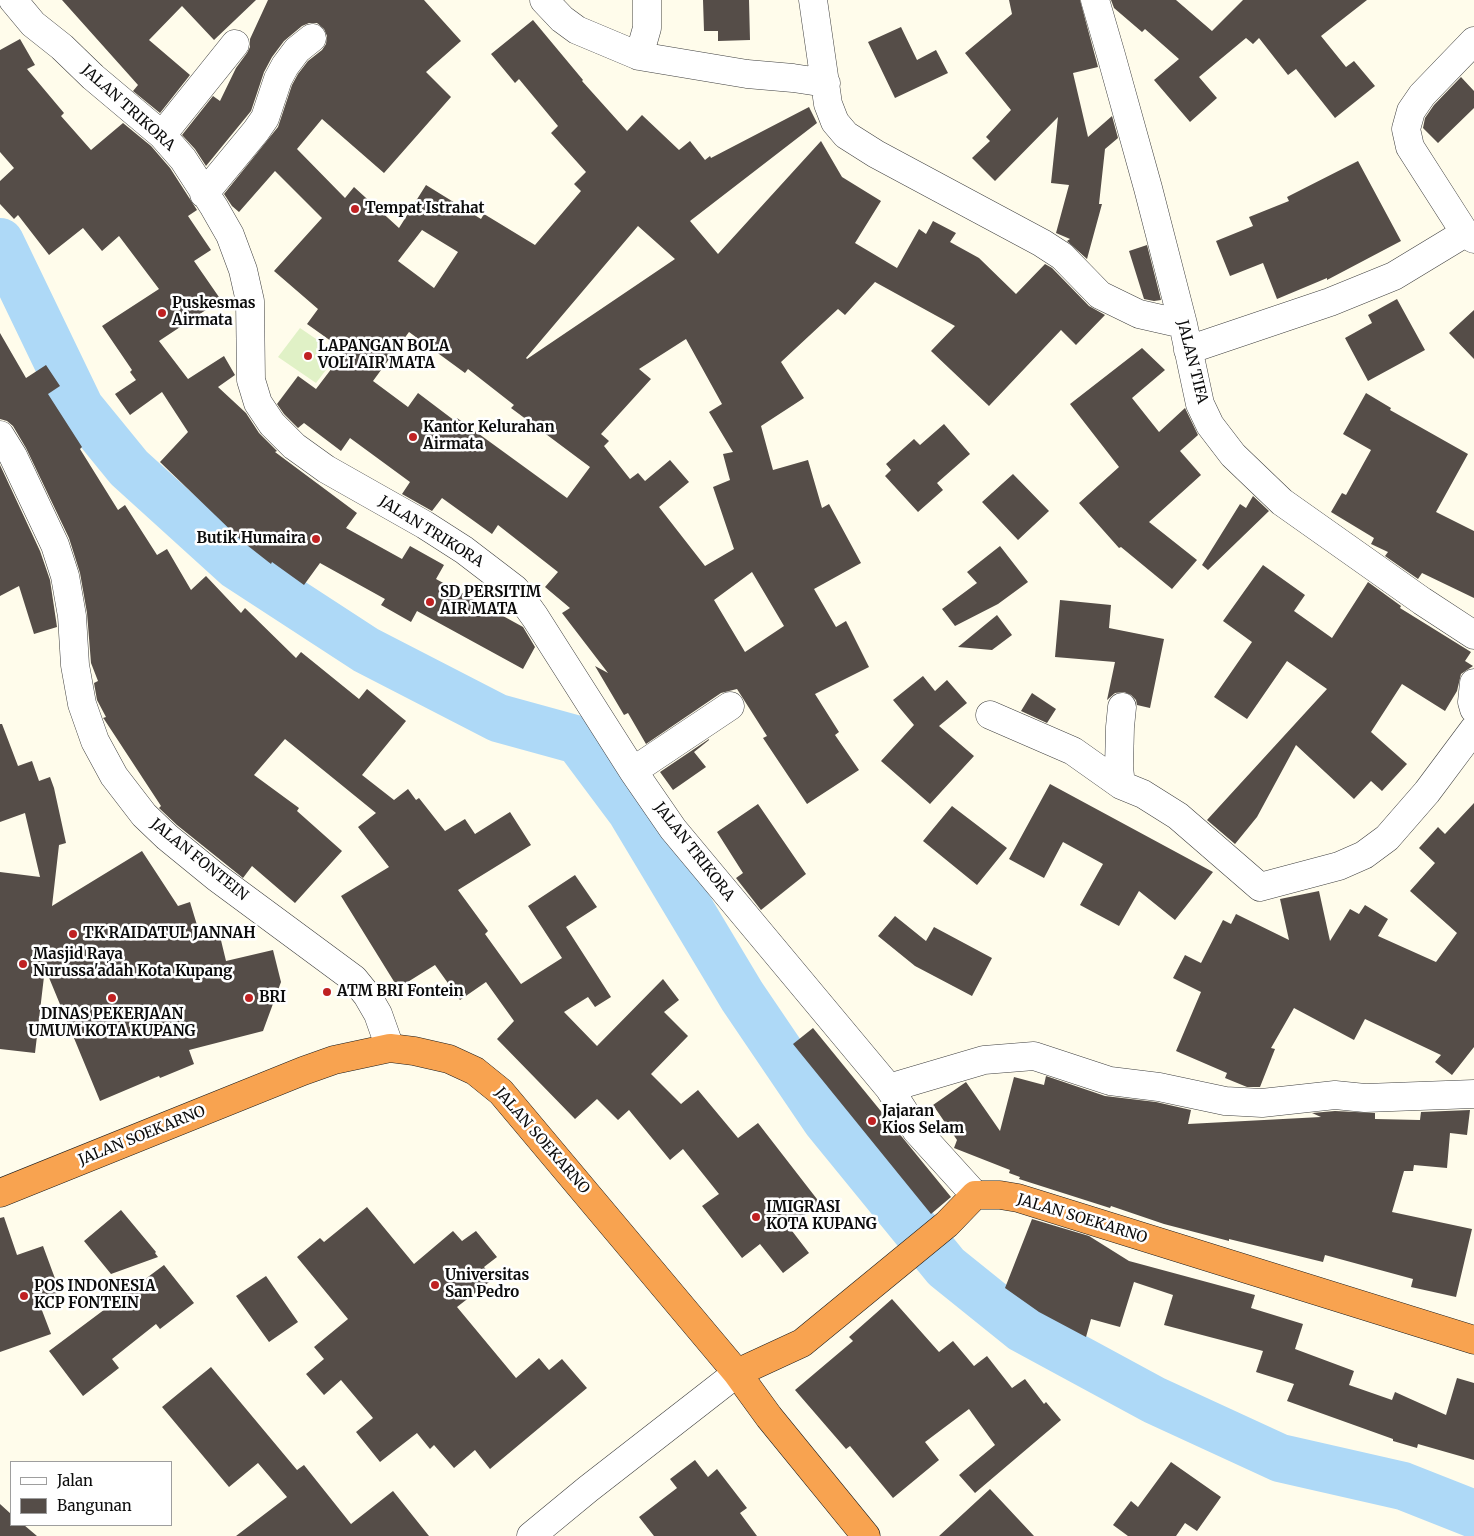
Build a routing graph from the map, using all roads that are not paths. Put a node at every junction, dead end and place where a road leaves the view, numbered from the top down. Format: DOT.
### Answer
graph roads {
  1 [pos="13,0"];
  2 [pos="544,0"];
  3 [pos="647,0"];
  4 [pos="813,0"];
  5 [pos="1095,0"];
  6 [pos="312,38"];
  7 [pos="1474,41"];
  8 [pos="235,44"];
  9 [pos="639,56"];
  10 [pos="826,83"];
  11 [pos="162,135"];
  12 [pos="204,194"];
  13 [pos="1470,236"];
  14 [pos="1185,337"];
  15 [pos="0,435"];
  16 [pos="1474,635"];
  17 [pos="1474,684"];
  18 [pos="730,706"];
  19 [pos="1122,708"];
  20 [pos="1474,709"];
  21 [pos="990,715"];
  22 [pos="1474,729"];
  23 [pos="633,770"];
  24 [pos="1121,785"];
  25 [pos="390,1048"];
  26 [pos="889,1088"];
  27 [pos="1474,1094"];
  28 [pos="0,1193"];
  29 [pos="975,1195"];
  30 [pos="1474,1340"];
  31 [pos="737,1373"];
  32 [pos="531,1536"];
  33 [pos="866,1536"];
  1 -- 11 [label="street, JALAN TRIKORA"];
  2 -- 9 [label="street"];
  3 -- 9 [label="street"];
  4 -- 10 [label="street"];
  5 -- 14 [label="street, JALAN TIFA"];
  6 -- 12 [label="street"];
  7 -- 13 [label="street"];
  8 -- 11 [label="street"];
  9 -- 10 [label="street"];
  10 -- 14 [label="street"];
  11 -- 12 [label="street, JALAN TRIKORA"];
  12 -- 23 [label="street, JALAN TRIKORA"];
  13 -- 14 [label="street"];
  14 -- 16 [label="street, JALAN TIFA"];
  15 -- 25 [label="street, JALAN FONTEIN"];
  17 -- 20 [label="street"];
  18 -- 23 [label="street"];
  19 -- 24 [label="street"];
  21 -- 24 [label="street"];
  22 -- 24 [label="street"];
  23 -- 26 [label="street, JALAN TRIKORA"];
  25 -- 28 [label="highway, JALAN SOEKARNO"];
  25 -- 31 [label="highway, JALAN SOEKARNO"];
  26 -- 27 [label="street"];
  26 -- 29 [label="street, JALAN TRIKORA"];
  29 -- 30 [label="highway, JALAN SOEKARNO"];
  29 -- 31 [label="highway"];
  31 -- 32 [label="street"];
  31 -- 33 [label="highway, JALAN SOEKARNO"];
}
